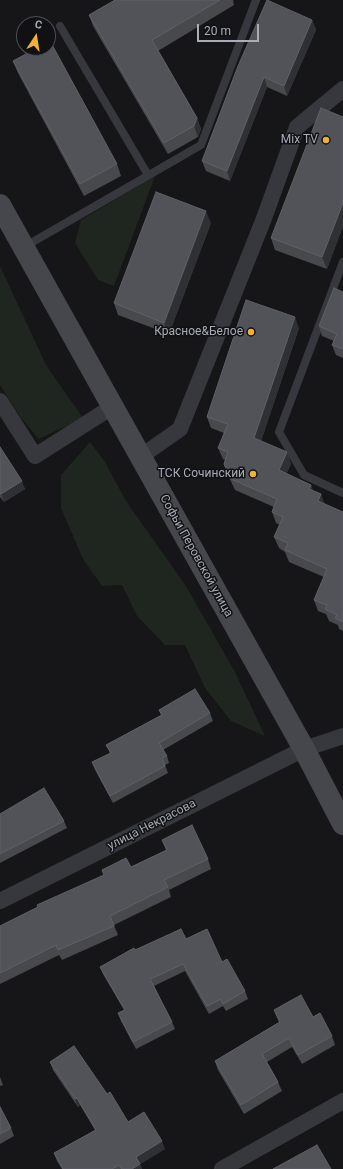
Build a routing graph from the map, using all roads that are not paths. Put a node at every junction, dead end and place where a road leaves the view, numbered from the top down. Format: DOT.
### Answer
graph roads {
  1 [pos="256,0"];
  2 [pos="60,26"];
  3 [pos="343,89"];
  4 [pos="148,175"];
  5 [pos="0,205"];
  6 [pos="23,247"];
  7 [pos="342,265"];
  8 [pos="0,401"];
  9 [pos="112,407"];
  10 [pos="140,456"];
  11 [pos="343,493"];
  12 [pos="343,736"];
  13 [pos="304,749"];
  14 [pos="343,824"];
  15 [pos="0,901"];
  16 [pos="343,1101"];
  17 [pos="222,1169"];
  1 -- 4 [label="lane"];
  2 -- 4 [label="lane"];
  3 -- 10 [label="street"];
  4 -- 6 [label="lane"];
  5 -- 6 [label="main road, Софьи Перовской улица"];
  6 -- 9 [label="main road, Софьи Перовской улица"];
  7 -- 11 [label="lane"];
  8 -- 9 [label="street"];
  9 -- 10 [label="main road, Софьи Перовской улица"];
  10 -- 13 [label="main road, Софьи Перовской улица"];
  12 -- 13 [label="street, улица Некрасова"];
  13 -- 14 [label="main road, Софьи Перовской улица"];
  13 -- 15 [label="street, улица Некрасова"];
  16 -- 17 [label="street"];
}
